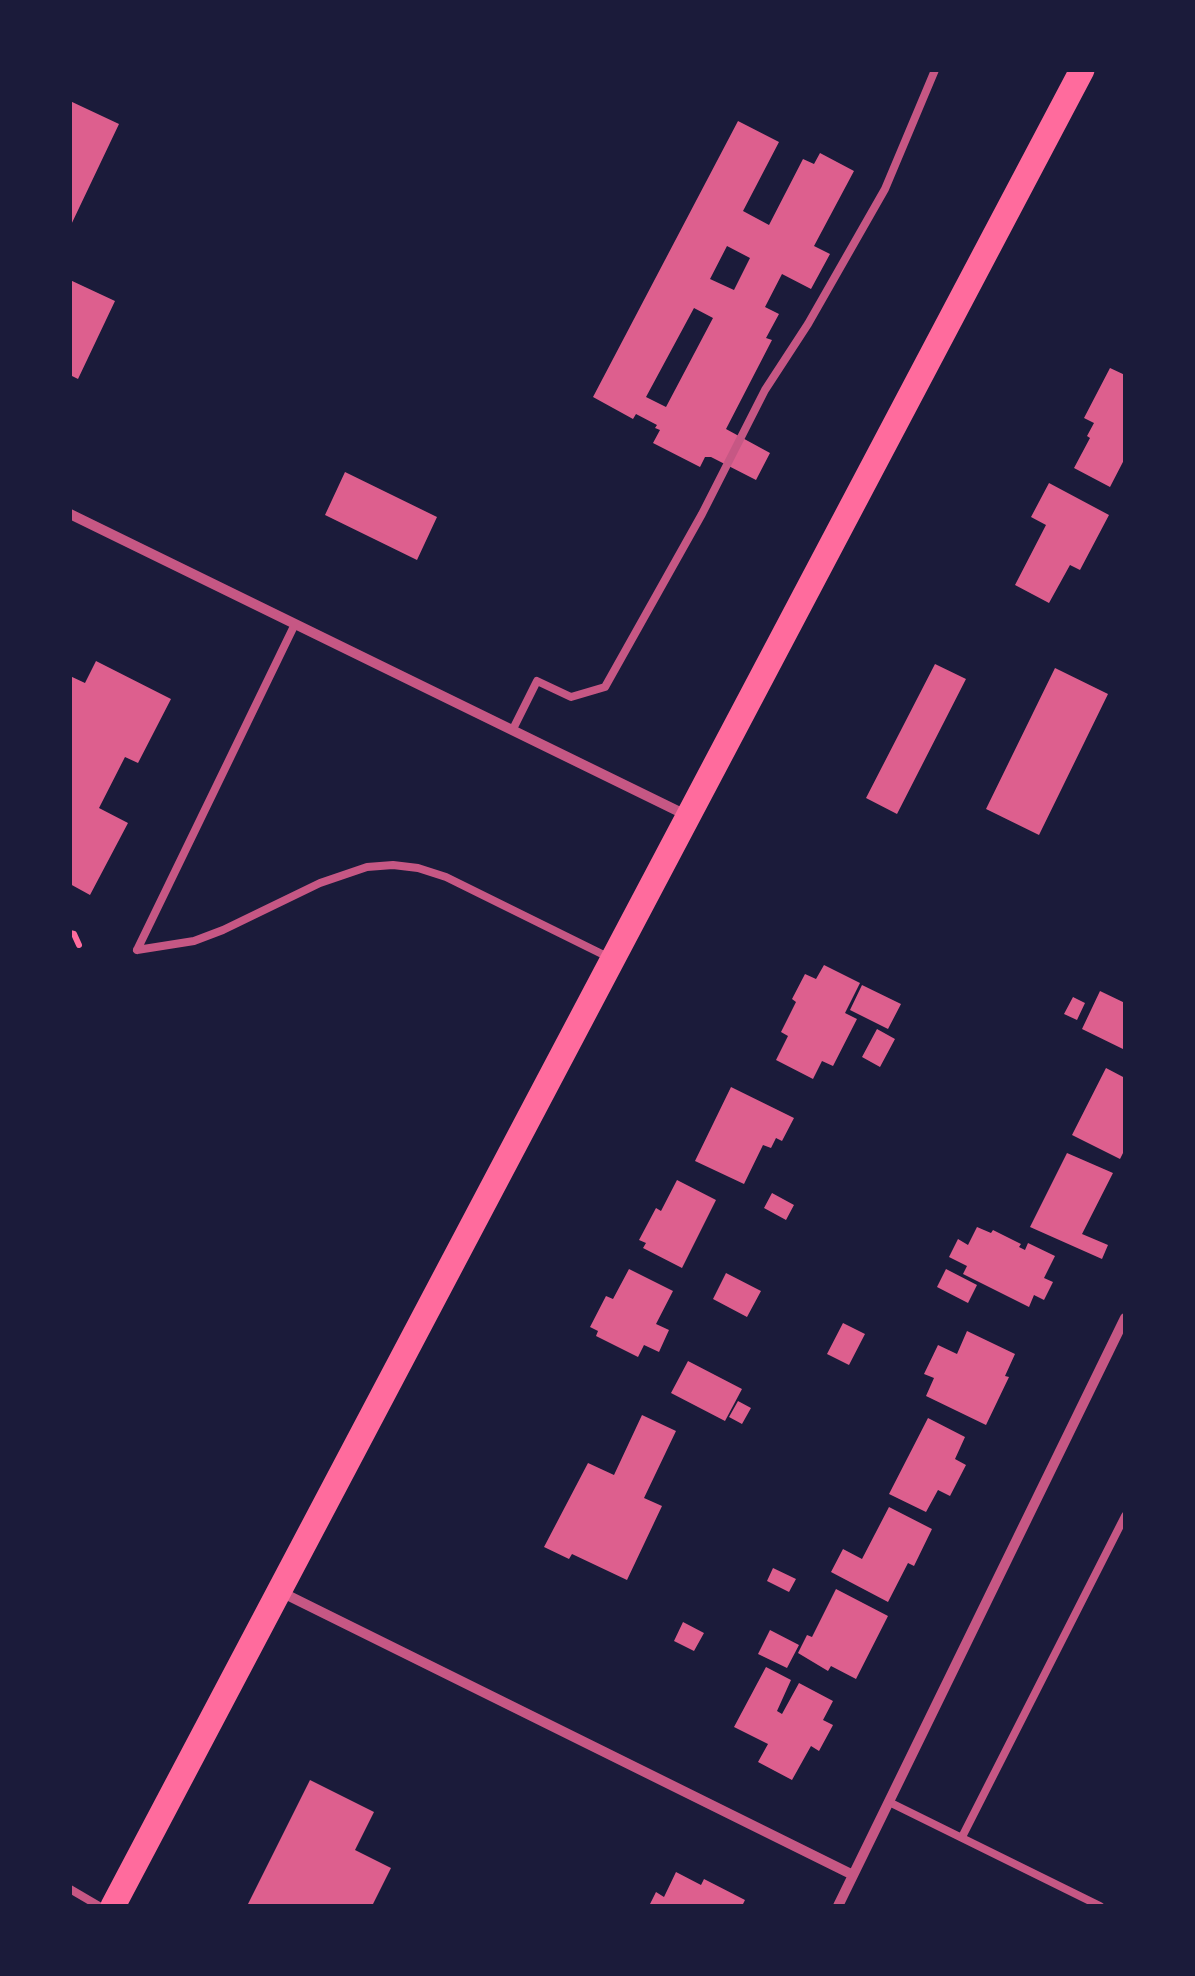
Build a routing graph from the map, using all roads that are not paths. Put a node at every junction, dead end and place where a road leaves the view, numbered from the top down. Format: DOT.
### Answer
graph roads {
  1 [pos="935,70"];
  2 [pos="1082,70"];
  3 [pos="70,514"];
  4 [pos="295,624"];
  5 [pos="513,729"];
  6 [pos="687,815"];
  7 [pos="612,959"];
  8 [pos="1125,1318"];
  9 [pos="1125,1516"];
  10 [pos="280,1592"];
  11 [pos="889,1802"];
  12 [pos="962,1837"];
  13 [pos="853,1875"];
  14 [pos="70,1889"];
  15 [pos="99,1906"];
  16 [pos="113,1906"];
  17 [pos="838,1906"];
  18 [pos="1100,1906"];
  1 -- 5 [label="lane"];
  2 -- 6 [label="main road"];
  3 -- 4 [label="street"];
  4 -- 5 [label="street"];
  4 -- 7 [label="lane"];
  5 -- 6 [label="street"];
  6 -- 7 [label="main road"];
  7 -- 10 [label="main road"];
  8 -- 11 [label="street"];
  9 -- 12 [label="lane"];
  10 -- 13 [label="street"];
  10 -- 16 [label="main road"];
  11 -- 12 [label="lane"];
  11 -- 13 [label="street"];
  12 -- 18 [label="lane"];
  13 -- 17 [label="street"];
  14 -- 15 [label="lane"];
}
